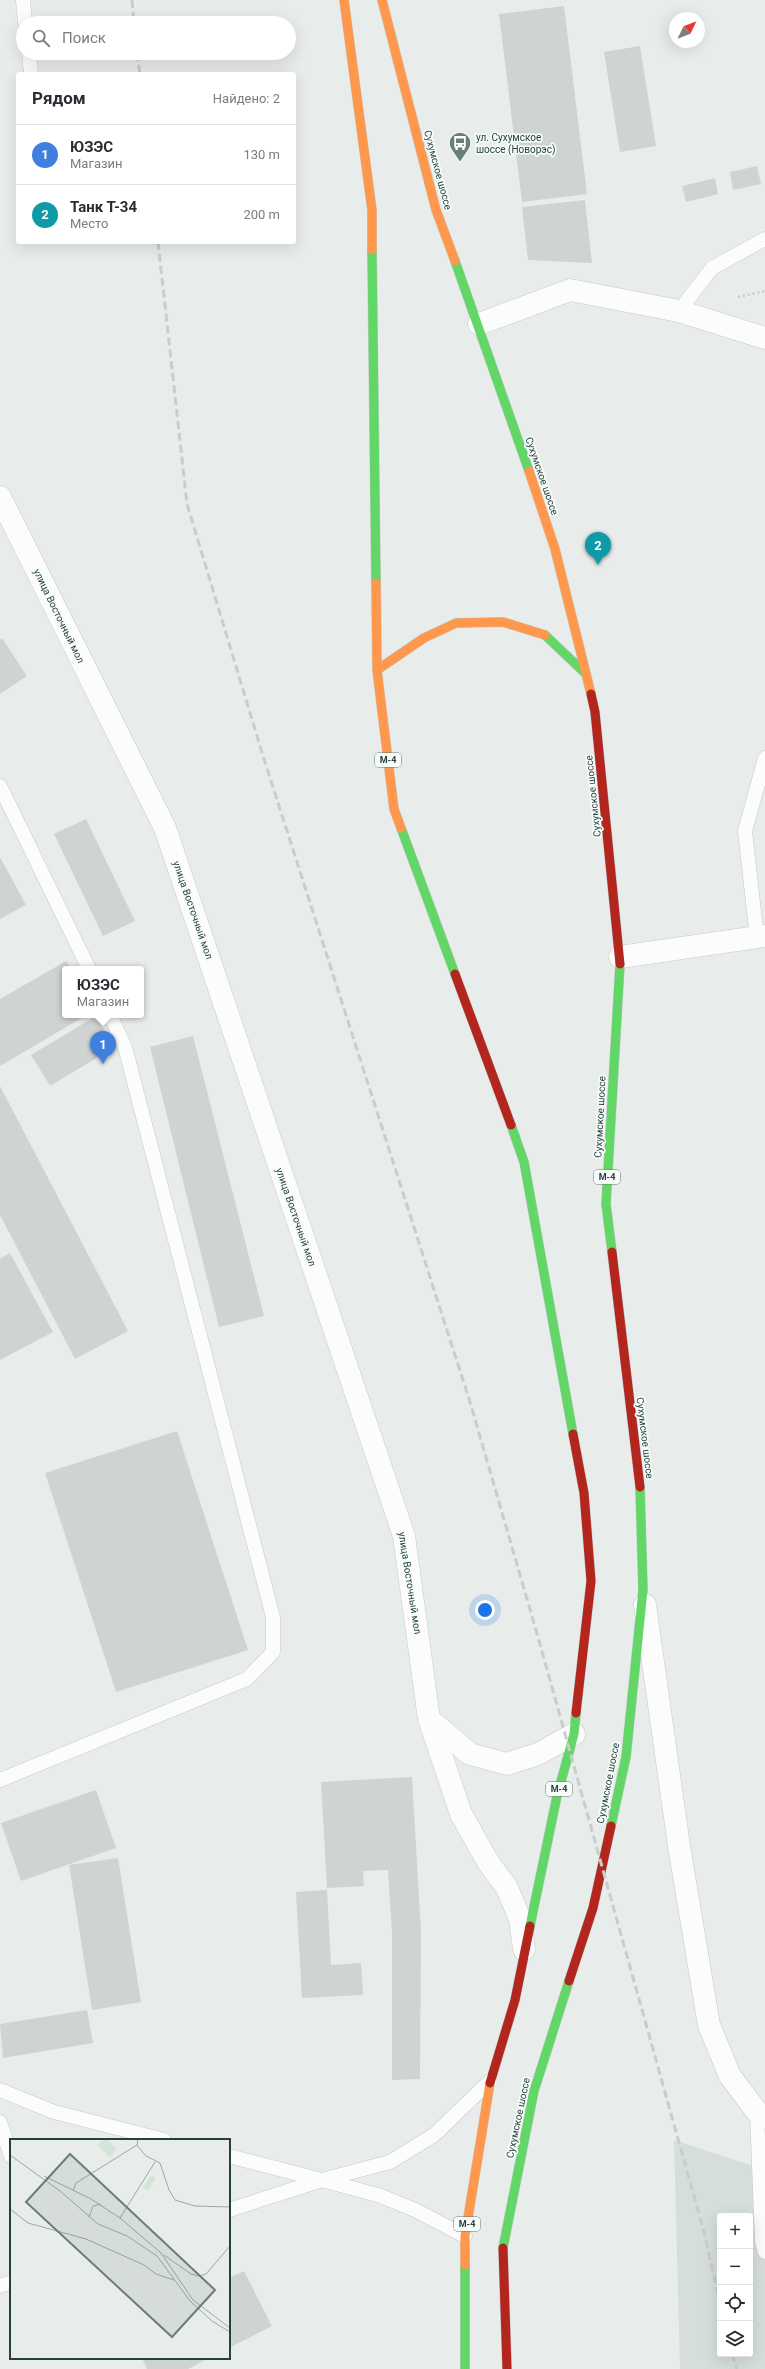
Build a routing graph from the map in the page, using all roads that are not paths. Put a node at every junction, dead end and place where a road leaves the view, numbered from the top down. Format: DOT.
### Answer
graph roads {
  1 [pos="23,0"];
  2 [pos="344,0"];
  3 [pos="382,0"];
  4 [pos="24,16"];
  5 [pos="30,60"];
  6 [pos="31,72"];
  7 [pos="765,239"];
  8 [pos="679,310"];
  9 [pos="479,324"];
  10 [pos="765,338"];
  11 [pos="0,497"];
  12 [pos="377,670"];
  13 [pos="585,673"];
  14 [pos="764,767"];
  15 [pos="0,786"];
  16 [pos="761,937"];
  17 [pos="620,957"];
  18 [pos="88,966"];
  19 [pos="111,1018"];
  20 [pos="643,1590"];
  21 [pos="430,1719"];
  22 [pos="574,1734"];
  23 [pos="0,1780"];
  24 [pos="525,1957"];
  25 [pos="490,2081"];
  26 [pos="0,2090"];
  27 [pos="761,2115"];
  28 [pos="0,2122"];
  29 [pos="160,2139"];
  30 [pos="10,2153"];
  31 [pos="230,2156"];
  32 [pos="322,2180"];
  33 [pos="230,2210"];
  34 [pos="465,2236"];
  35 [pos="765,2252"];
  36 [pos="10,2282"];
  37 [pos="0,2286"];
  38 [pos="465,2369"];
  39 [pos="507,2369"];
  1 -- 4 [label="lane"];
  2 -- 12 [label="highway, М-4"];
  3 -- 9 [label="highway, Сухумское шоссе / М-4"];
  5 -- 6 [label="lane"];
  7 -- 8 [label="lane"];
  8 -- 9 [label="street"];
  8 -- 10 [label="street"];
  9 -- 13 [label="highway, Сухумское шоссе / М-4"];
  11 -- 21 [label="street, улица Восточный мол"];
  12 -- 13 [label="highway"];
  12 -- 22 [label="highway, М-4"];
  13 -- 17 [label="highway, Сухумское шоссе / М-4"];
  14 -- 16 [label="lane"];
  15 -- 18 [label="lane"];
  16 -- 17 [label="street"];
  17 -- 20 [label="highway, Сухумское шоссе / М-4"];
  19 -- 23 [label="lane"];
  20 -- 27 [label="street"];
  20 -- 39 [label="highway, Сухумское шоссе / М-4"];
  21 -- 22 [label="street"];
  21 -- 24 [label="street, улица Восточный мол"];
  22 -- 24 [label="highway, М-4"];
  24 -- 25 [label="highway, М-4"];
  25 -- 32 [label="lane"];
  25 -- 34 [label="highway, М-4"];
  26 -- 29 [label="lane"];
  27 -- 35 [label="lane"];
  28 -- 30 [label="lane"];
  31 -- 32 [label="lane"];
  32 -- 33 [label="lane"];
  32 -- 34 [label="lane"];
  34 -- 38 [label="highway, М-4"];
  36 -- 37 [label="lane"];
}
